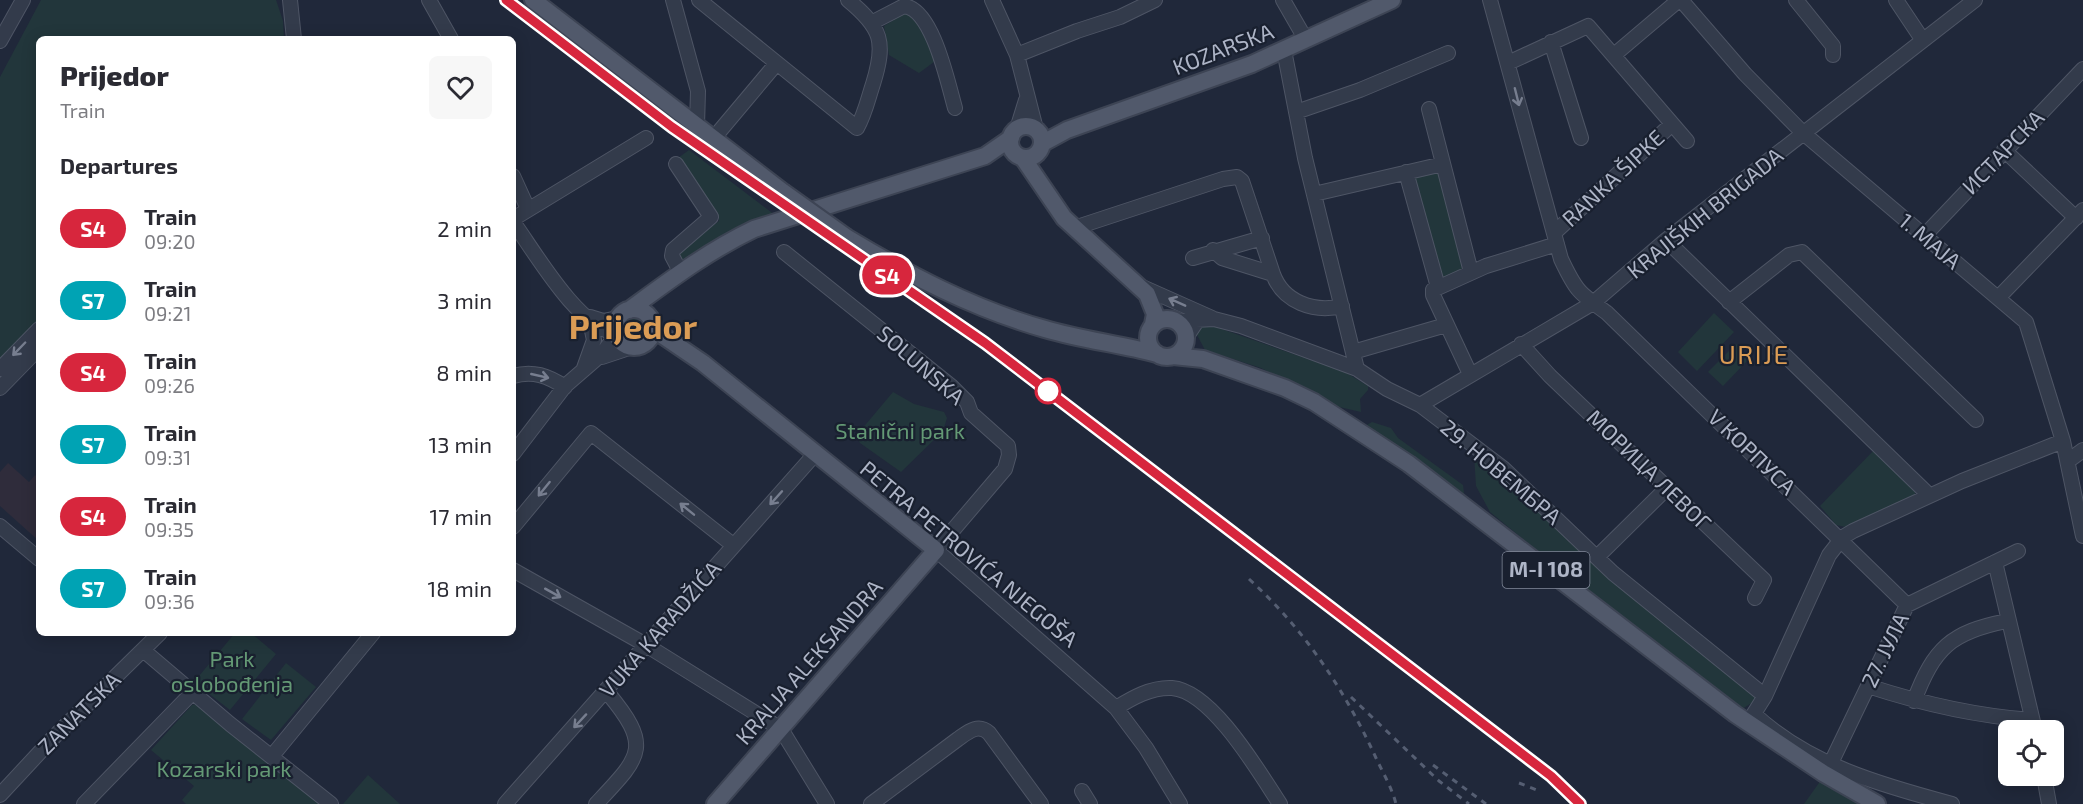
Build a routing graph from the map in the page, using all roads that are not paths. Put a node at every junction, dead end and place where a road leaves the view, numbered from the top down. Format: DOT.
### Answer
graph roads {
  1 [pos="23,0"];
  2 [pos="290,0"];
  3 [pos="429,0"];
  4 [pos="533,0"];
  5 [pos="673,0"];
  6 [pos="699,0"];
  7 [pos="848,0"];
  8 [pos="992,0"];
  9 [pos="1155,0"];
  10 [pos="1283,0"];
  11 [pos="1392,0"];
  12 [pos="1490,0"];
  13 [pos="1680,0"];
  14 [pos="1796,0"];
  15 [pos="1896,0"];
  16 [pos="1975,0"];
  17 [pos="873,22"];
  18 [pos="294,36"];
  19 [pos="449,36"];
  20 [pos="1922,39"];
  21 [pos="1306,40"];
  22 [pos="0,41"];
  23 [pos="1551,42"];
  24 [pos="1284,50"];
  25 [pos="1448,52"];
  26 [pos="1017,55"];
  27 [pos="1614,56"];
  28 [pos="1833,56"];
  29 [pos="1508,63"];
  30 [pos="776,64"];
  31 [pos="2082,72"];
  32 [pos="1027,95"];
  33 [pos="955,108"];
  34 [pos="1429,109"];
  35 [pos="1296,112"];
  36 [pos="690,120"];
  37 [pos="1672,123"];
  38 [pos="1803,132"];
  39 [pos="1014,133"];
  40 [pos="646,138"];
  41 [pos="1040,138"];
  42 [pos="1581,138"];
  43 [pos="713,139"];
  44 [pos="1687,141"];
  45 [pos="2004,150"];
  46 [pos="985,156"];
  47 [pos="1021,157"];
  48 [pos="676,164"];
  49 [pos="1443,164"];
  50 [pos="1406,172"];
  51 [pos="516,183"];
  52 [pos="1041,184"];
  53 [pos="1314,194"];
  54 [pos="528,209"];
  55 [pos="2079,214"];
  56 [pos="516,219"];
  57 [pos="516,225"];
  58 [pos="1074,228"];
  59 [pos="1923,236"];
  60 [pos="1262,238"];
  61 [pos="1555,238"];
  62 [pos="1666,240"];
  63 [pos="1213,250"];
  64 [pos="784,252"];
  65 [pos="1193,258"];
  66 [pos="680,271"];
  67 [pos="1471,272"];
  68 [pos="1273,274"];
  69 [pos="1140,286"];
  70 [pos="1438,287"];
  71 [pos="656,291"];
  72 [pos="1998,298"];
  73 [pos="1152,302"];
  74 [pos="1729,302"];
  75 [pos="1593,303"];
  76 [pos="1342,306"];
  77 [pos="586,317"];
  78 [pos="1214,319"];
  79 [pos="1174,320"];
  80 [pos="1197,321"];
  81 [pos="620,324"];
  82 [pos="652,324"];
  83 [pos="1446,324"];
  84 [pos="1150,330"];
  85 [pos="36,332"];
  86 [pos="1186,340"];
  87 [pos="672,343"];
  88 [pos="1521,344"];
  89 [pos="638,346"];
  90 [pos="1124,347"];
  91 [pos="36,351"];
  92 [pos="1353,352"];
  93 [pos="1165,355"];
  94 [pos="1203,359"];
  95 [pos="588,366"];
  96 [pos="0,369"];
  97 [pos="1357,369"];
  98 [pos="1470,374"];
  99 [pos="516,375"];
  100 [pos="565,387"];
  101 [pos="0,388"];
  102 [pos="1420,405"];
  103 [pos="1976,420"];
  104 [pos="2063,441"];
  105 [pos="516,450"];
  106 [pos="2083,450"];
  107 [pos="815,454"];
  108 [pos="2068,461"];
  109 [pos="1668,488"];
  110 [pos="1929,495"];
  111 [pos="516,523"];
  112 [pos="0,526"];
  113 [pos="2083,536"];
  114 [pos="1841,539"];
  115 [pos="733,545"];
  116 [pos="936,550"];
  117 [pos="2018,551"];
  118 [pos="36,556"];
  119 [pos="1597,557"];
  120 [pos="1995,562"];
  121 [pos="516,572"];
  122 [pos="1755,598"];
  123 [pos="1907,604"];
  124 [pos="2007,621"];
  125 [pos="157,636"];
  126 [pos="371,636"];
  127 [pos="646,645"];
  128 [pos="143,650"];
  129 [pos="1868,686"];
  130 [pos="607,692"];
  131 [pos="192,693"];
  132 [pos="1765,696"];
  133 [pos="1914,701"];
  134 [pos="1116,708"];
  135 [pos="1751,718"];
  136 [pos="2005,720"];
  137 [pos="2032,720"];
  138 [pos="781,729"];
  139 [pos="272,756"];
  140 [pos="1827,769"];
  141 [pos="2046,786"];
  142 [pos="1083,791"];
  143 [pos="0,795"];
  144 [pos="84,804"];
  145 [pos="331,804"];
  146 [pos="505,804"];
  147 [pos="596,804"];
  148 [pos="715,804"];
  149 [pos="827,804"];
  150 [pos="871,804"];
  151 [pos="1041,804"];
  152 [pos="1090,804"];
  153 [pos="1180,804"];
  154 [pos="1280,804"];
  155 [pos="1877,804"];
  156 [pos="1952,804"];
  157 [pos="2049,804"];
  1 -- 22 [label="street"];
  2 -- 18 [label="street"];
  3 -- 19 [label="street"];
  4 -- 36 [label="main road, M-I 108"];
  5 -- 36 [label="street"];
  6 -- 30 [label="street"];
  7 -- 17 [label="street"];
  8 -- 26 [label="street"];
  9 -- 26 [label="street"];
  10 -- 21 [label="street"];
  11 -- 21 [label="main road, KOZARSKA"];
  12 -- 29 [label="street, V КОРПУСА"];
  13 -- 27 [label="street"];
  13 -- 38 [label="street, 1. МАЈА"];
  14 -- 28 [label="street"];
  15 -- 20 [label="street"];
  16 -- 20 [label="street, KRAJIŠKIH BRIGADA"];
  17 -- 30 [label="street"];
  17 -- 33 [label="street"];
  20 -- 38 [label="street, KRAJIŠKIH BRIGADA"];
  21 -- 24 [label="main road, KOZARSKA"];
  23 -- 27 [label="street"];
  23 -- 29 [label="street"];
  23 -- 42 [label="street"];
  24 -- 35 [label="street"];
  24 -- 41 [label="main road, KOZARSKA"];
  25 -- 35 [label="street"];
  26 -- 32 [label="street"];
  27 -- 37 [label="street"];
  29 -- 61 [label="street, V КОРПУСА, one-way"];
  30 -- 43 [label="street"];
  31 -- 45 [label="street, ИСТАРСКА"];
  32 -- 39 [label="street"];
  32 -- 41 [label="street"];
  34 -- 49 [label="street"];
  35 -- 53 [label="street"];
  36 -- 43 [label="main road, M-I 108"];
  37 -- 44 [label="street"];
  37 -- 61 [label="street, RANKA ŠIPKE"];
  38 -- 59 [label="street, 1. МАЈА"];
  38 -- 62 [label="street, KRAJIŠKIH BRIGADA"];
  39 -- 41 [label="main road"];
  39 -- 46 [label="main road"];
  39 -- 47 [label="main road"];
  40 -- 54 [label="street"];
  41 -- 47 [label="main road"];
  41 -- 52 [label="main road"];
  43 -- 90 [label="main road, M-I 108, bridge"];
  45 -- 55 [label="street"];
  45 -- 59 [label="street, ИСТАРСКА"];
  46 -- 47 [label="main road"];
  46 -- 66 [label="main road"];
  47 -- 52 [label="main road"];
  48 -- 66 [label="street"];
  49 -- 50 [label="street"];
  49 -- 67 [label="street"];
  50 -- 53 [label="street"];
  50 -- 70 [label="street"];
  51 -- 54 [label="street"];
  52 -- 58 [label="main road"];
  53 -- 76 [label="street"];
  54 -- 56 [label="street"];
  55 -- 72 [label="street"];
  57 -- 77 [label="street"];
  58 -- 60 [label="street"];
  58 -- 69 [label="main road"];
  59 -- 72 [label="street, 1. МАЈА"];
  60 -- 63 [label="street"];
  60 -- 68 [label="street"];
  61 -- 67 [label="street"];
  61 -- 75 [label="street, V КОРПУСА"];
  62 -- 74 [label="street"];
  62 -- 75 [label="street, KRAJIŠKIH BRIGADA"];
  63 -- 65 [label="street"];
  63 -- 68 [label="street"];
  64 -- 116 [label="street, SOLUNSKA"];
  66 -- 71 [label="main road"];
  67 -- 70 [label="street"];
  68 -- 76 [label="street"];
  69 -- 73 [label="main road"];
  78 -- 69 [label="street, one-way"];
  70 -- 83 [label="street"];
  71 -- 81 [label="main road"];
  71 -- 82 [label="main road"];
  72 -- 104 [label="street, 1. МАЈА"];
  73 -- 79 [label="main road"];
  73 -- 84 [label="main road"];
  74 -- 103 [label="street"];
  74 -- 110 [label="street"];
  75 -- 88 [label="street, KRAJIŠKIH BRIGADA"];
  75 -- 114 [label="street, V КОРПУСА"];
  76 -- 92 [label="street"];
  77 -- 81 [label="street"];
  77 -- 95 [label="street"];
  78 -- 80 [label="street, 29. НОВЕМБРА"];
  78 -- 97 [label="street, 29. НОВЕМБРА"];
  79 -- 80 [label="street, 29. НОВЕМБРА"];
  79 -- 84 [label="main road"];
  79 -- 86 [label="main road, M-I 108"];
  80 -- 86 [label="street"];
  81 -- 82 [label="main road"];
  81 -- 89 [label="main road"];
  81 -- 95 [label="street"];
  82 -- 87 [label="main road, PETRA PETROVIĆA NJEGOŠA"];
  82 -- 89 [label="main road"];
  83 -- 92 [label="street"];
  83 -- 98 [label="street"];
  84 -- 90 [label="main road"];
  84 -- 93 [label="main road"];
  85 -- 96 [label="street, one-way"];
  86 -- 93 [label="main road"];
  86 -- 94 [label="main road, M-I 108"];
  87 -- 89 [label="main road"];
  87 -- 107 [label="main road, PETRA PETROVIĆA NJEGOŠA"];
  88 -- 98 [label="street, KRAJIŠKIH BRIGADA"];
  88 -- 109 [label="street, МОРИЦА ЛЕВОГ"];
  89 -- 95 [label="street"];
  90 -- 93 [label="main road, M-I 108"];
  91 -- 101 [label="street"];
  92 -- 97 [label="street"];
  93 -- 94 [label="main road, M-I 108"];
  94 -- 135 [label="main road, M-I 108"];
  95 -- 100 [label="street"];
  97 -- 102 [label="street, 29. НОВЕМБРА"];
  98 -- 102 [label="street, KRAJIŠKIH BRIGADA"];
  99 -- 100 [label="street, one-way"];
  100 -- 105 [label="street"];
  102 -- 119 [label="street, 29. НОВЕМБРА"];
  104 -- 108 [label="street, 1. МАЈА"];
  104 -- 110 [label="street"];
  106 -- 108 [label="street"];
  107 -- 115 [label="street, VUKA KARADŽIĆA, one-way"];
  107 -- 116 [label="main road, PETRA PETROVIĆA NJEGOŠA"];
  108 -- 113 [label="street, 1. МАЈА"];
  109 -- 119 [label="street"];
  109 -- 122 [label="street, МОРИЦА ЛЕВОГ"];
  110 -- 114 [label="street"];
  115 -- 111 [label="street, one-way"];
  112 -- 118 [label="street"];
  114 -- 123 [label="street, V КОРПУСА"];
  114 -- 132 [label="street"];
  115 -- 127 [label="street, VUKA KARADŽIĆA"];
  116 -- 134 [label="street, PETRA PETROVIĆA NJEGOŠA"];
  116 -- 138 [label="main road, KRALJA ALEKSANDRA"];
  117 -- 120 [label="street, 27. ЈУЛА"];
  119 -- 132 [label="street, 29. НОВЕМБРА"];
  120 -- 123 [label="street, 27. ЈУЛА"];
  120 -- 124 [label="street"];
  121 -- 127 [label="street, one-way"];
  123 -- 129 [label="street, 27. ЈУЛА"];
  124 -- 133 [label="street"];
  124 -- 137 [label="street"];
  125 -- 128 [label="street, ZANATSKA"];
  126 -- 139 [label="street"];
  127 -- 130 [label="street, VUKA KARADŽIĆA"];
  127 -- 138 [label="street"];
  128 -- 131 [label="street"];
  128 -- 143 [label="street, ZANATSKA"];
  129 -- 133 [label="street"];
  129 -- 140 [label="street, 27. ЈУЛА"];
  130 -- 146 [label="street, VUKA KARADŽIĆA, one-way"];
  130 -- 147 [label="street"];
  131 -- 139 [label="street"];
  131 -- 144 [label="street"];
  132 -- 135 [label="street"];
  133 -- 136 [label="street"];
  134 -- 153 [label="street, PETRA PETROVIĆA NJEGOŠA"];
  134 -- 154 [label="street"];
  135 -- 140 [label="main road, M-I 108"];
  138 -- 148 [label="main road, KRALJA ALEKSANDRA"];
  138 -- 149 [label="street"];
  139 -- 145 [label="street"];
  140 -- 155 [label="main road, M-I 108"];
  140 -- 156 [label="street"];
  141 -- 157 [label="street"];
  142 -- 152 [label="street"];
  150 -- 151 [label="street"];
}
